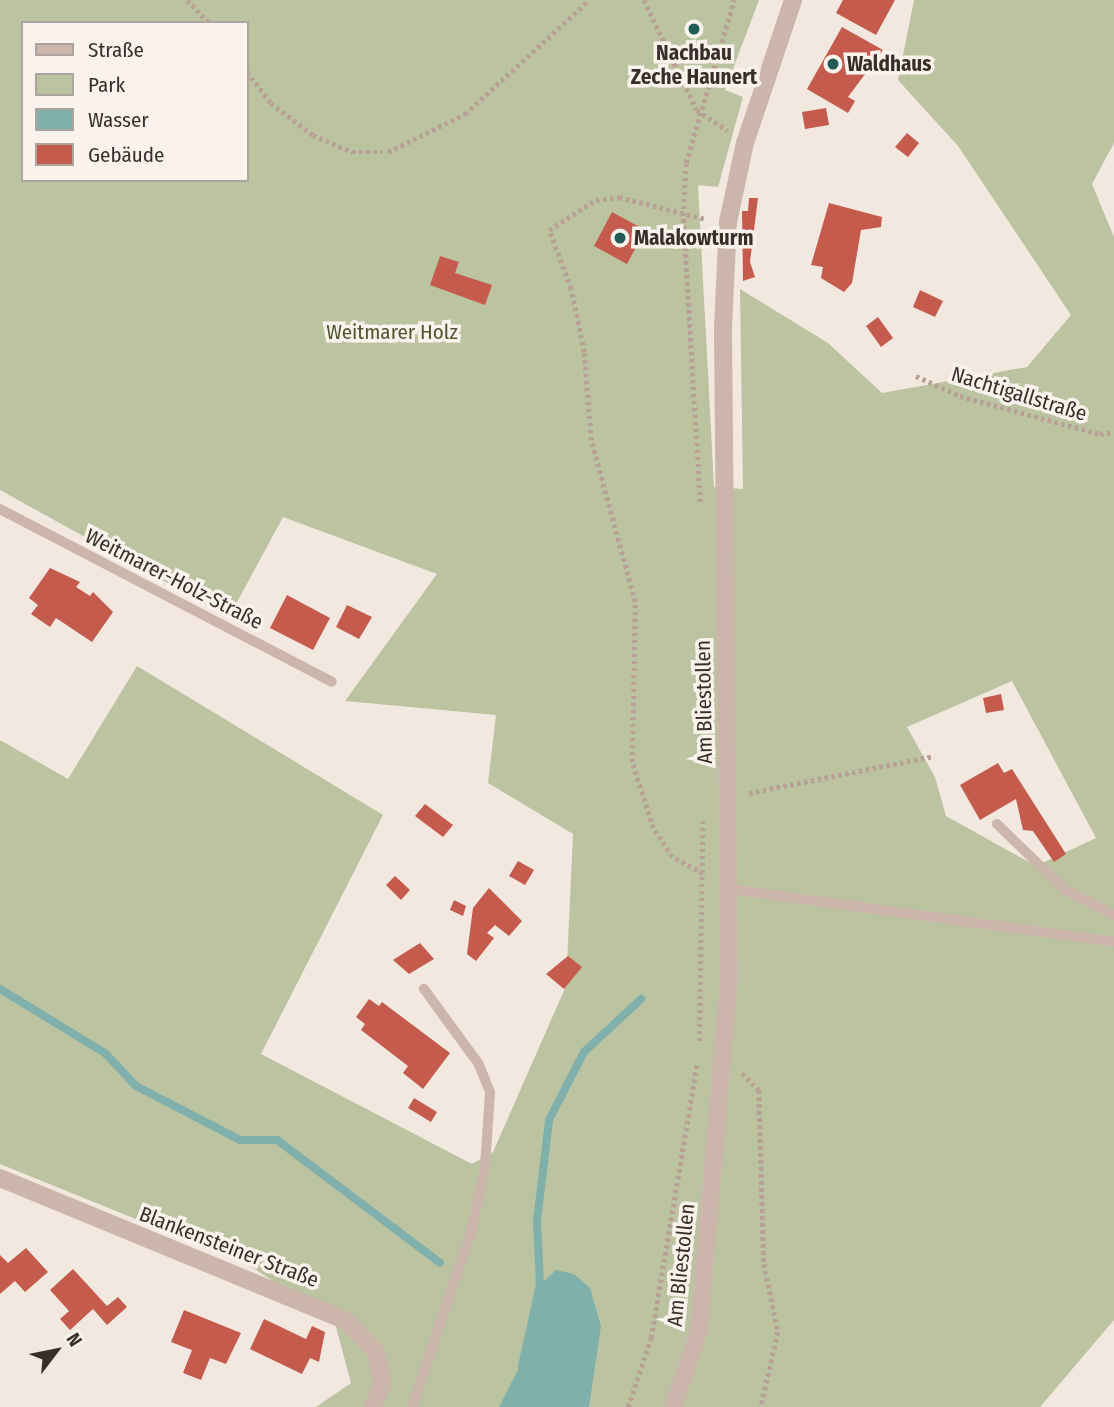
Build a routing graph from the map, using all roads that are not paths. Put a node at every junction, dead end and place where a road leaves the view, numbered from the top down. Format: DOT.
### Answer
graph roads {
  1 [pos="793,0"];
  2 [pos="0,509"];
  3 [pos="332,682"];
  4 [pos="997,824"];
  5 [pos="729,889"];
  6 [pos="1114,915"];
  7 [pos="1114,942"];
  8 [pos="424,989"];
  9 [pos="0,1178"];
  10 [pos="373,1407"];
  11 [pos="412,1407"];
  12 [pos="673,1407"];
  1 -- 5 [label="street, Am Bliestollen"];
  2 -- 3 [label="lane, Weitmarer-Holz-Straße"];
  4 -- 6 [label="lane"];
  5 -- 7 [label="lane"];
  5 -- 12 [label="street, Am Bliestollen"];
  8 -- 11 [label="lane"];
  9 -- 10 [label="street, Blankensteiner Straße"];
}
